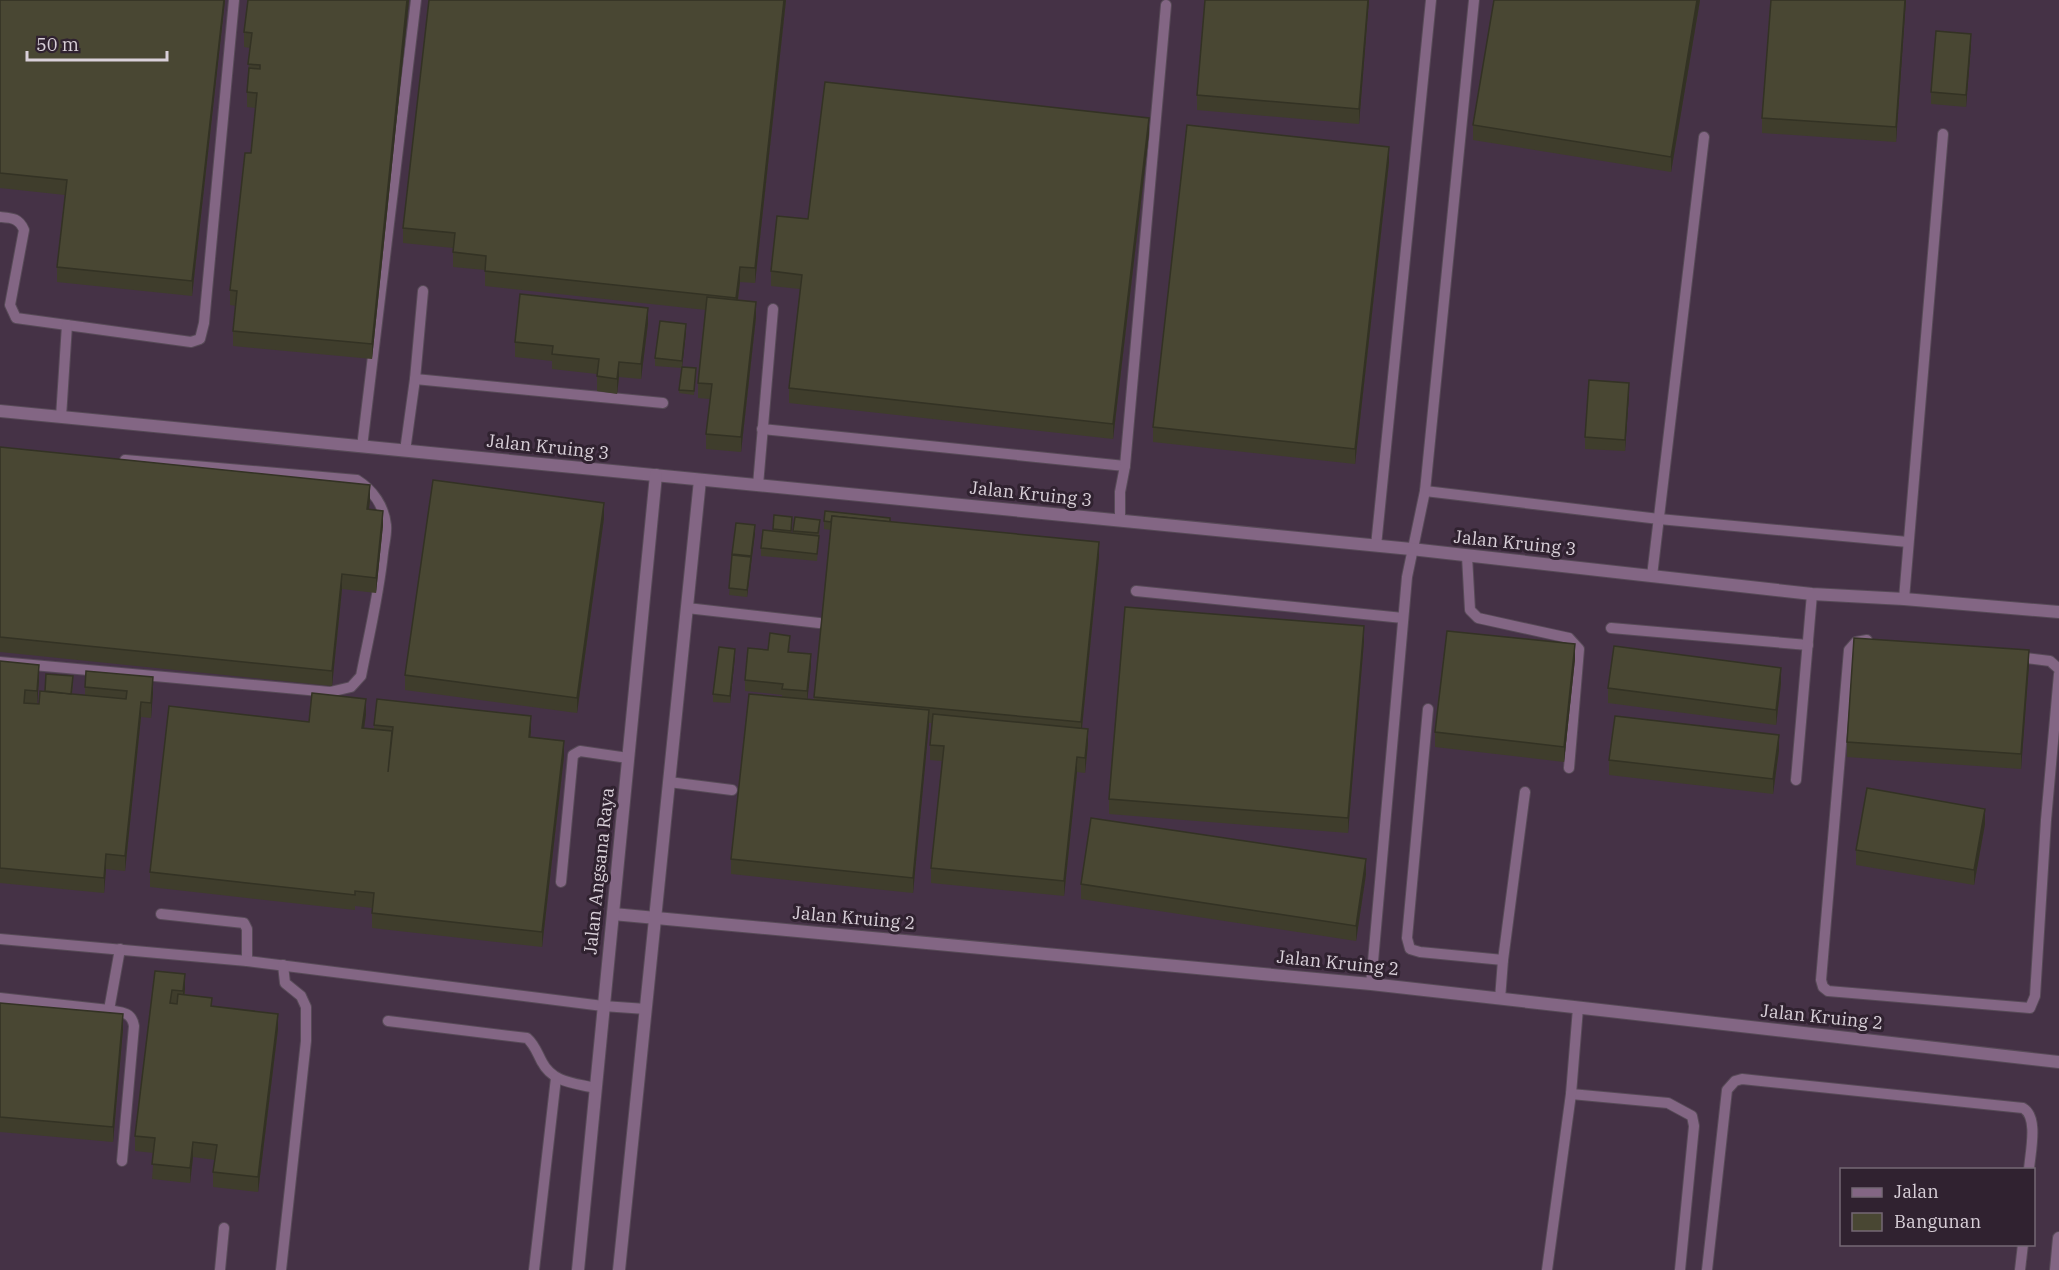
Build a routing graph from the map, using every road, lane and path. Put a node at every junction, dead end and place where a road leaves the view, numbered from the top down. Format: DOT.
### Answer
graph roads {
  1 [pos="234,0"];
  2 [pos="416,0"];
  3 [pos="1431,0"];
  4 [pos="1474,0"];
  5 [pos="1166,5"];
  6 [pos="1943,134"];
  7 [pos="1704,137"];
  8 [pos="0,217"];
  9 [pos="423,291"];
  10 [pos="773,309"];
  11 [pos="67,325"];
  12 [pos="415,379"];
  13 [pos="663,403"];
  14 [pos="0,411"];
  15 [pos="60,417"];
  16 [pos="762,429"];
  17 [pos="362,447"];
  18 [pos="405,451"];
  19 [pos="119,459"];
  20 [pos="1125,466"];
  21 [pos="656,475"];
  22 [pos="700,480"];
  23 [pos="758,485"];
  24 [pos="1425,491"];
  25 [pos="1659,519"];
  26 [pos="1120,521"];
  27 [pos="1908,542"];
  28 [pos="1376,546"];
  29 [pos="1412,549"];
  30 [pos="1467,555"];
  31 [pos="1652,576"];
  32 [pos="1136,591"];
  33 [pos="1812,594"];
  34 [pos="1904,599"];
  35 [pos="687,608"];
  36 [pos="2059,612"];
  37 [pos="1402,618"];
  38 [pos="819,623"];
  39 [pos="1611,628"];
  40 [pos="1878,641"];
  41 [pos="1808,645"];
  42 [pos="2005,656"];
  43 [pos="0,662"];
  44 [pos="2059,669"];
  45 [pos="2059,674"];
  46 [pos="1428,709"];
  47 [pos="628,758"];
  48 [pos="1569,768"];
  49 [pos="1796,780"];
  50 [pos="669,782"];
  51 [pos="732,790"];
  52 [pos="1525,792"];
  53 [pos="2046,820"];
  54 [pos="2059,822"];
  55 [pos="561,882"];
  56 [pos="162,914"];
  57 [pos="613,914"];
  58 [pos="655,918"];
  59 [pos="0,939"];
  60 [pos="120,949"];
  61 [pos="1503,960"];
  62 [pos="247,961"];
  63 [pos="283,965"];
  64 [pos="1371,984"];
  65 [pos="0,998"];
  66 [pos="1500,999"];
  67 [pos="603,1006"];
  68 [pos="1578,1008"];
  69 [pos="646,1009"];
  70 [pos="109,1010"];
  71 [pos="388,1021"];
  72 [pos="2059,1062"];
  73 [pos="556,1078"];
  74 [pos="596,1088"];
  75 [pos="1571,1094"];
  76 [pos="122,1161"];
  77 [pos="2029,1168"];
  78 [pos="224,1228"];
  79 [pos="2059,1238"];
  80 [pos="2023,1246"];
  81 [pos="220,1270"];
  82 [pos="281,1270"];
  83 [pos="534,1270"];
  84 [pos="578,1270"];
  85 [pos="620,1270"];
  86 [pos="1547,1270"];
  87 [pos="1680,1270"];
  88 [pos="1707,1270"];
  89 [pos="2020,1270"];
  90 [pos="2056,1270"];
  1 -- 11 [label="lane"];
  2 -- 17 [label="lane"];
  3 -- 28 [label="lane"];
  4 -- 24 [label="lane"];
  5 -- 20 [label="lane"];
  6 -- 27 [label="lane"];
  7 -- 25 [label="lane"];
  8 -- 11 [label="lane"];
  9 -- 12 [label="lane"];
  10 -- 16 [label="lane"];
  11 -- 15 [label="lane"];
  12 -- 13 [label="lane"];
  12 -- 18 [label="lane"];
  14 -- 15 [label="street, Jalan Kruing 3"];
  15 -- 17 [label="street, Jalan Kruing 3"];
  16 -- 20 [label="lane"];
  16 -- 23 [label="lane"];
  17 -- 18 [label="street, Jalan Kruing 3"];
  18 -- 21 [label="street, Jalan Kruing 3"];
  19 -- 43 [label="lane"];
  20 -- 26 [label="lane"];
  21 -- 22 [label="street, Jalan Kruing 3"];
  21 -- 47 [label="street, Jalan Angsana Raya"];
  22 -- 23 [label="street, Jalan Kruing 3"];
  22 -- 35 [label="street"];
  23 -- 26 [label="street, Jalan Kruing 3"];
  24 -- 25 [label="lane"];
  24 -- 29 [label="lane"];
  25 -- 27 [label="lane"];
  25 -- 31 [label="lane"];
  26 -- 28 [label="street, Jalan Kruing 3"];
  27 -- 34 [label="lane"];
  28 -- 29 [label="street, Jalan Kruing 3"];
  29 -- 30 [label="street, Jalan Kruing 3"];
  29 -- 37 [label="lane"];
  30 -- 31 [label="street, Jalan Kruing 3"];
  30 -- 48 [label="lane"];
  31 -- 33 [label="street, Jalan Kruing 3"];
  32 -- 37 [label="lane"];
  33 -- 34 [label="street, Jalan Kruing 3"];
  33 -- 41 [label="lane"];
  34 -- 36 [label="street, Jalan Kruing 3"];
  35 -- 38 [label="lane"];
  35 -- 50 [label="street"];
  37 -- 64 [label="lane"];
  39 -- 41 [label="lane"];
  40 -- 53 [label="lane"];
  41 -- 49 [label="lane"];
  42 -- 44 [label="lane"];
  45 -- 53 [label="lane"];
  46 -- 61 [label="lane"];
  47 -- 55 [label="lane"];
  47 -- 57 [label="street, Jalan Angsana Raya"];
  50 -- 51 [label="lane"];
  50 -- 58 [label="street"];
  52 -- 61 [label="lane"];
  53 -- 54 [label="lane"];
  56 -- 62 [label="lane"];
  57 -- 58 [label="street, Jalan Kruing 2"];
  57 -- 67 [label="street, Jalan Angsana Raya"];
  58 -- 64 [label="street, Jalan Kruing 2"];
  58 -- 69 [label="street"];
  59 -- 60 [label="lane"];
  60 -- 62 [label="lane"];
  60 -- 70 [label="lane"];
  61 -- 66 [label="lane"];
  62 -- 63 [label="lane"];
  63 -- 67 [label="lane"];
  63 -- 82 [label="lane"];
  64 -- 66 [label="street, Jalan Kruing 2"];
  65 -- 70 [label="lane"];
  66 -- 68 [label="street, Jalan Kruing 2"];
  67 -- 69 [label="lane"];
  67 -- 74 [label="street, Jalan Angsana Raya"];
  68 -- 72 [label="street, Jalan Kruing 2"];
  68 -- 75 [label="lane"];
  69 -- 85 [label="street"];
  70 -- 76 [label="lane"];
  71 -- 73 [label="lane"];
  73 -- 74 [label="lane"];
  73 -- 83 [label="lane"];
  74 -- 84 [label="street, Jalan Angsana Raya"];
  75 -- 86 [label="lane"];
  75 -- 87 [label="lane"];
  77 -- 88 [label="lane"];
  78 -- 81 [label="lane"];
  79 -- 90 [label="street"];
  80 -- 89 [label="lane"];
}
